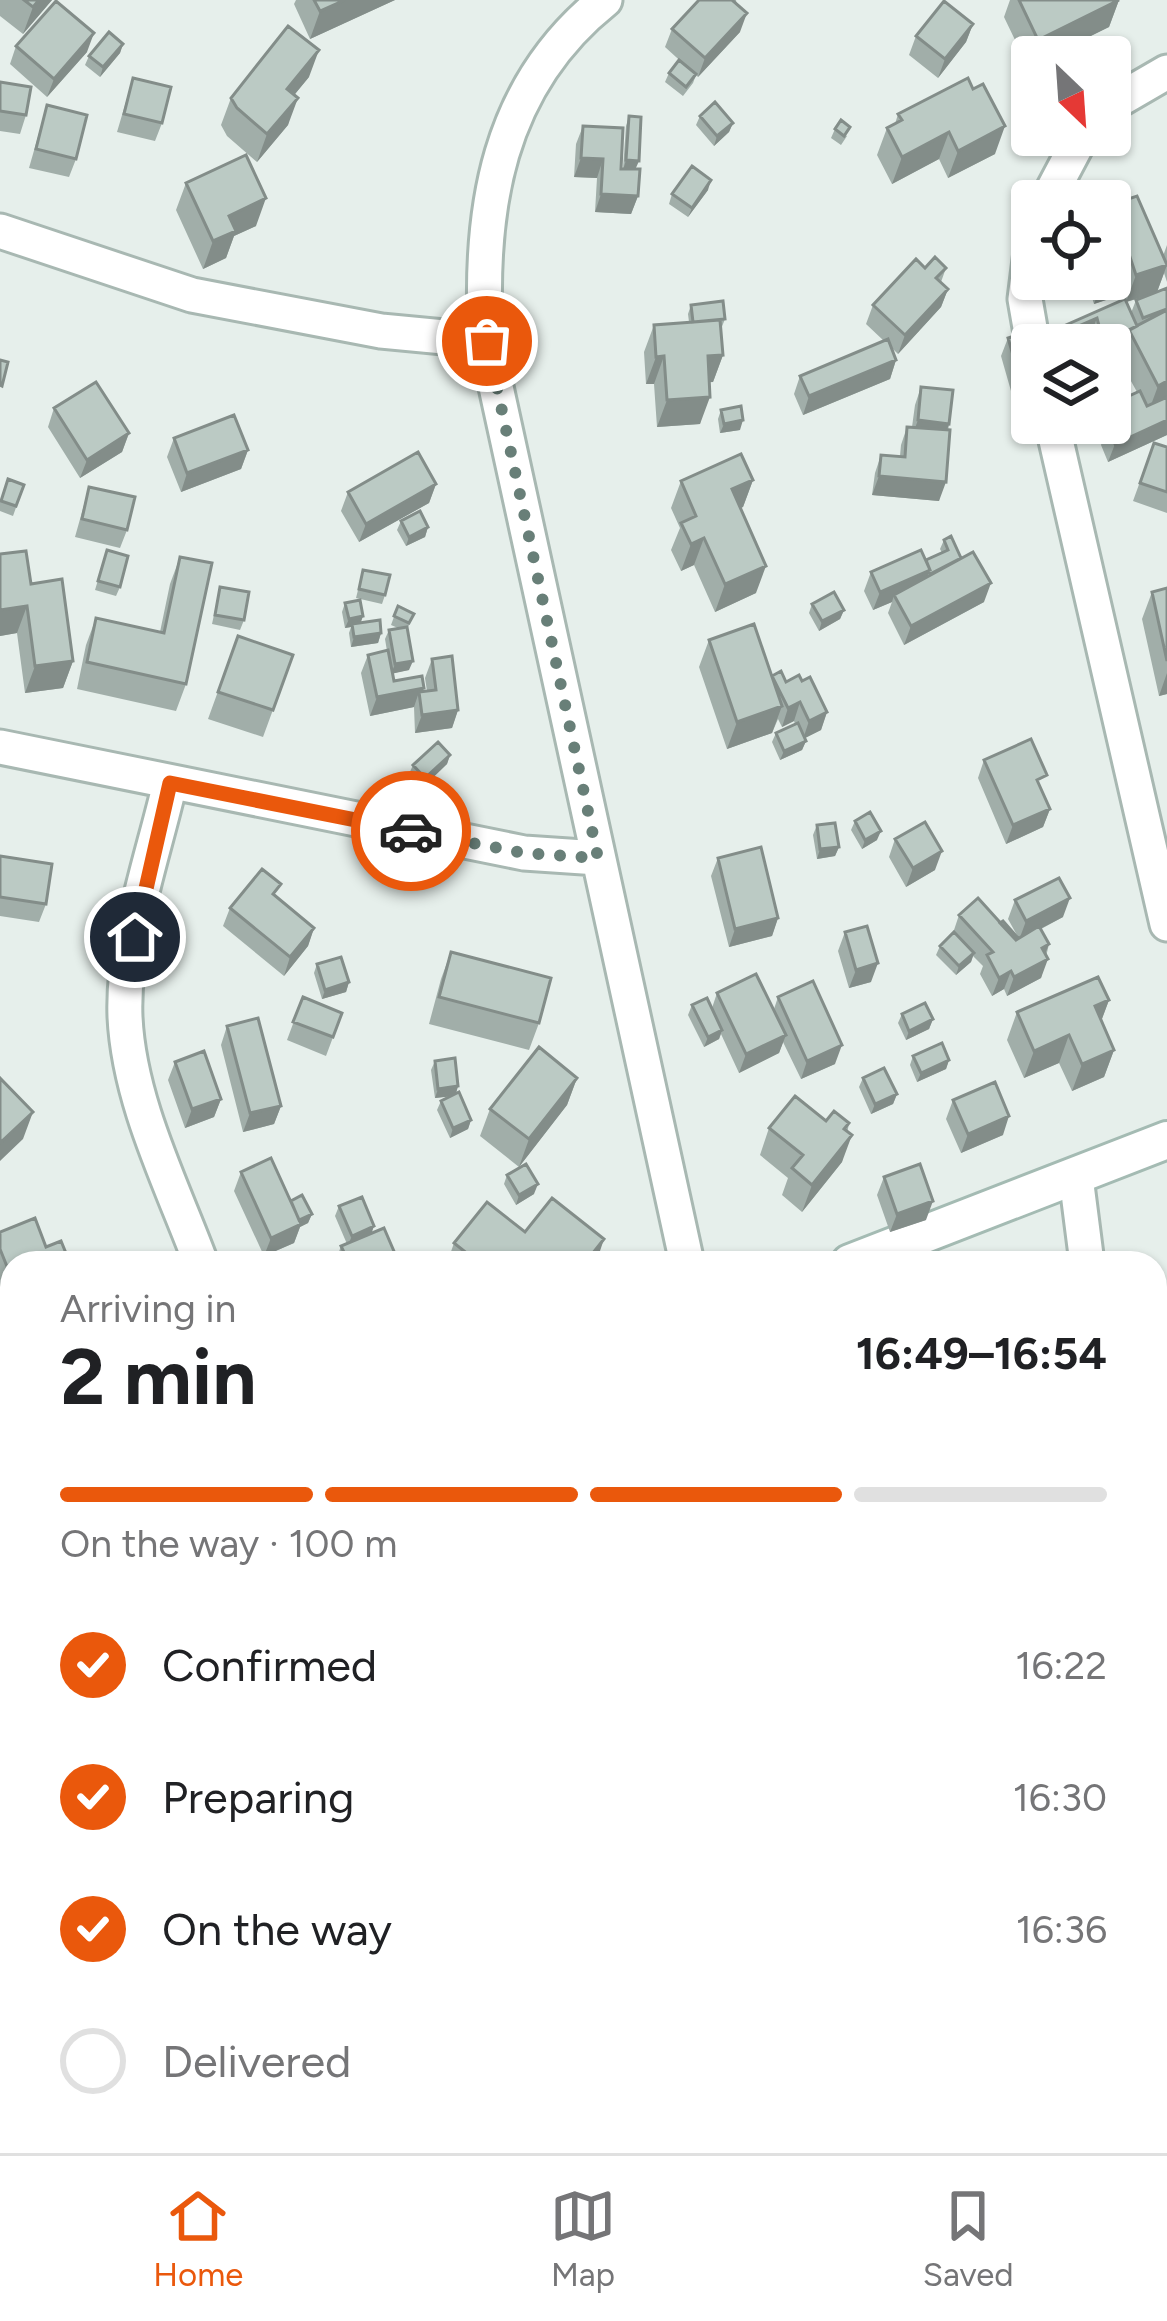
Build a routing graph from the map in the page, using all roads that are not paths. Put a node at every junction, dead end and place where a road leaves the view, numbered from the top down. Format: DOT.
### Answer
graph roads {
  1 [pos="605,0"];
  2 [pos="1167,72"];
  3 [pos="1131,93"];
  4 [pos="0,231"];
  5 [pos="487,341"];
  6 [pos="1057,444"];
  7 [pos="0,747"];
  8 [pos="170,783"];
  9 [pos="598,858"];
  10 [pos="1167,924"];
  11 [pos="1167,1140"];
  12 [pos="1076,1178"];
  13 [pos="197,1251"];
  14 [pos="683,1251"];
  15 [pos="882,1251"];
  16 [pos="1085,1251"];
  1 -- 5 [label="street"];
  2 -- 3 [label="street"];
  4 -- 5 [label="street"];
  5 -- 9 [label="street"];
  6 -- 10 [label="street"];
  7 -- 8 [label="street"];
  8 -- 9 [label="street"];
  8 -- 13 [label="street"];
  9 -- 14 [label="street"];
  11 -- 12 [label="street"];
  12 -- 15 [label="street"];
  12 -- 16 [label="street"];
}
